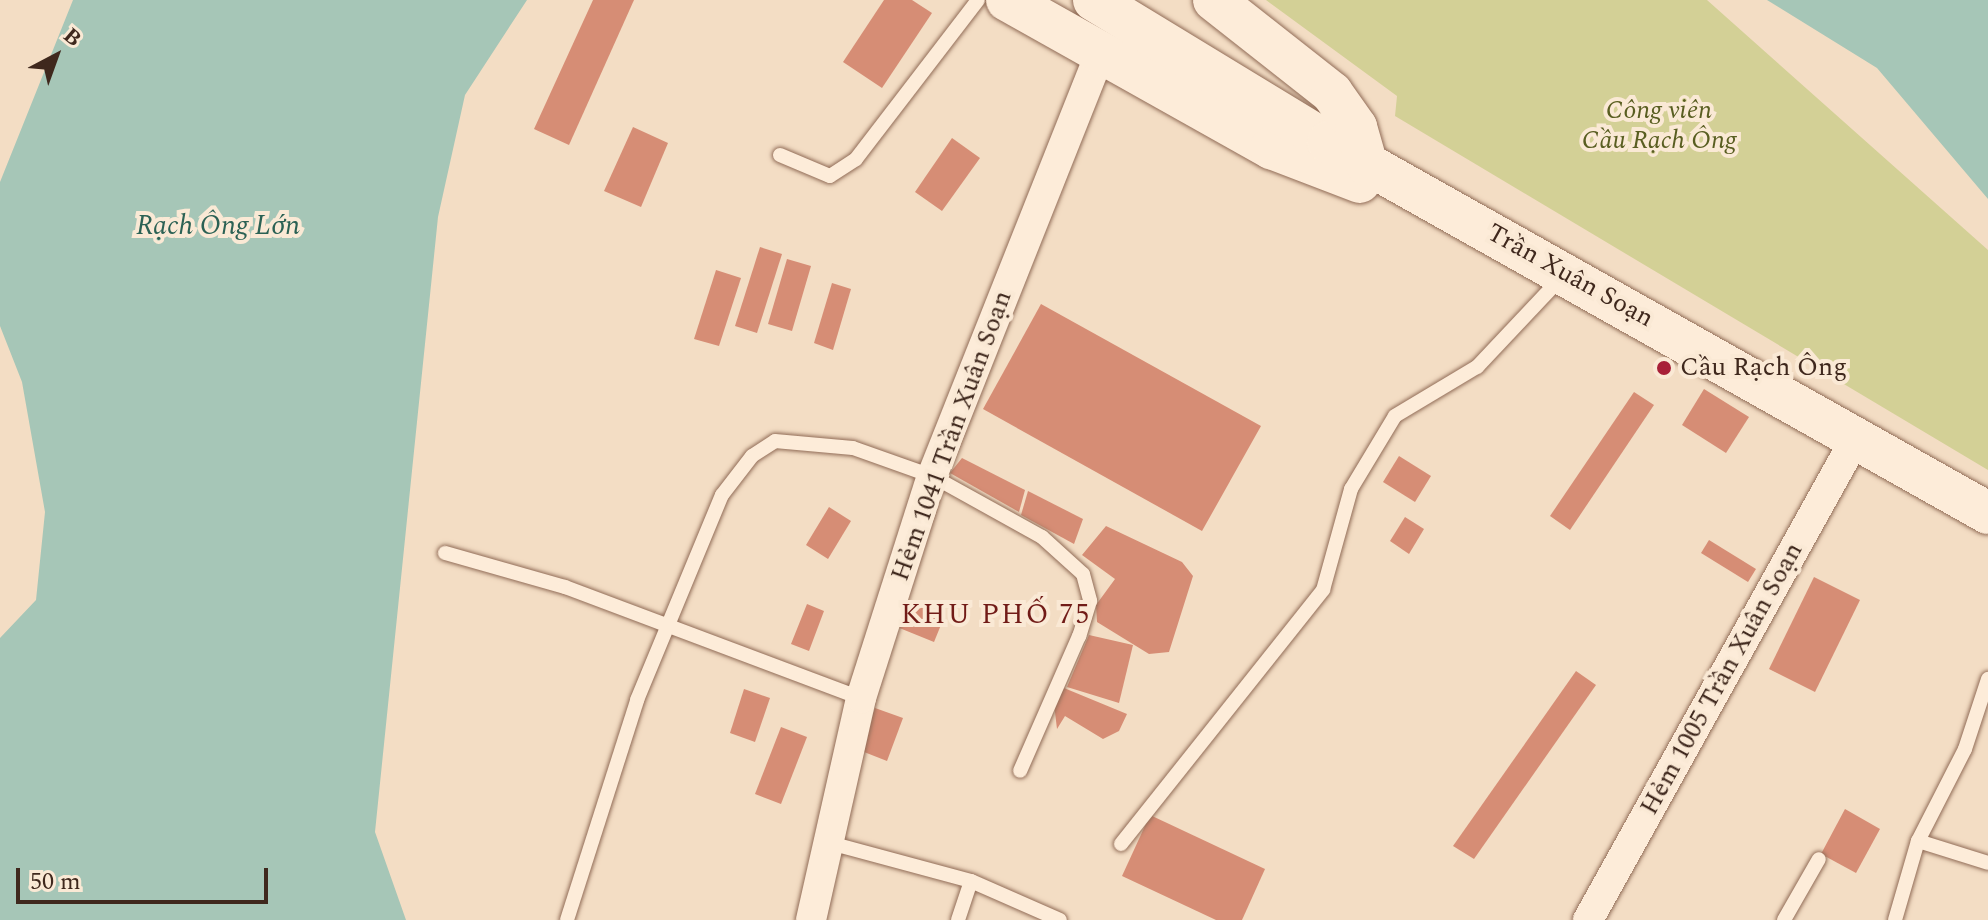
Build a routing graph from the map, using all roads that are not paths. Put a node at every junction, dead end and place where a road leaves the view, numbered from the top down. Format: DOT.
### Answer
graph roads {
  1 [pos="978,0"];
  2 [pos="1007,0"];
  3 [pos="1094,0"];
  4 [pos="1214,0"];
  5 [pos="1100,54"];
  6 [pos="780,155"];
  7 [pos="1384,174"];
  8 [pos="1566,272"];
  9 [pos="1856,438"];
  10 [pos="932,476"];
  11 [pos="1988,513"];
  12 [pos="445,553"];
  13 [pos="668,623"];
  14 [pos="1988,680"];
  15 [pos="861,698"];
  16 [pos="1020,771"];
  17 [pos="1918,841"];
  18 [pos="830,843"];
  19 [pos="1121,844"];
  20 [pos="1819,859"];
  21 [pos="1988,863"];
  22 [pos="971,881"];
  23 [pos="567,920"];
  24 [pos="811,920"];
  25 [pos="958,920"];
  26 [pos="1060,920"];
  27 [pos="1588,920"];
  28 [pos="1784,920"];
  29 [pos="1895,920"];
  1 -- 6 [label="lane"];
  2 -- 5 [label="main road, Trần Xuân Soạn"];
  3 -- 7 [label="main road"];
  4 -- 7 [label="main road"];
  5 -- 7 [label="main road, Trần Xuân Soạn"];
  5 -- 10 [label="street, Hẻm 1041 Trần Xuân Soạn"];
  7 -- 8 [label="main road, Trần Xuân Soạn"];
  8 -- 9 [label="main road, Trần Xuân Soạn"];
  8 -- 19 [label="lane"];
  9 -- 11 [label="main road, Trần Xuân Soạn"];
  9 -- 27 [label="street, Hẻm 1005 Trần Xuân Soạn"];
  10 -- 13 [label="lane"];
  10 -- 15 [label="street, Hẻm 1041 Trần Xuân Soạn"];
  10 -- 16 [label="lane"];
  12 -- 13 [label="lane"];
  13 -- 15 [label="lane"];
  13 -- 23 [label="lane"];
  14 -- 17 [label="lane"];
  15 -- 18 [label="street, Hẻm 1041 Trần Xuân Soạn"];
  17 -- 21 [label="lane"];
  17 -- 29 [label="lane"];
  18 -- 22 [label="lane"];
  18 -- 24 [label="street, Hẻm 1041 Trần Xuân Soạn"];
  20 -- 28 [label="lane"];
  22 -- 25 [label="lane"];
  22 -- 26 [label="lane"];
}
